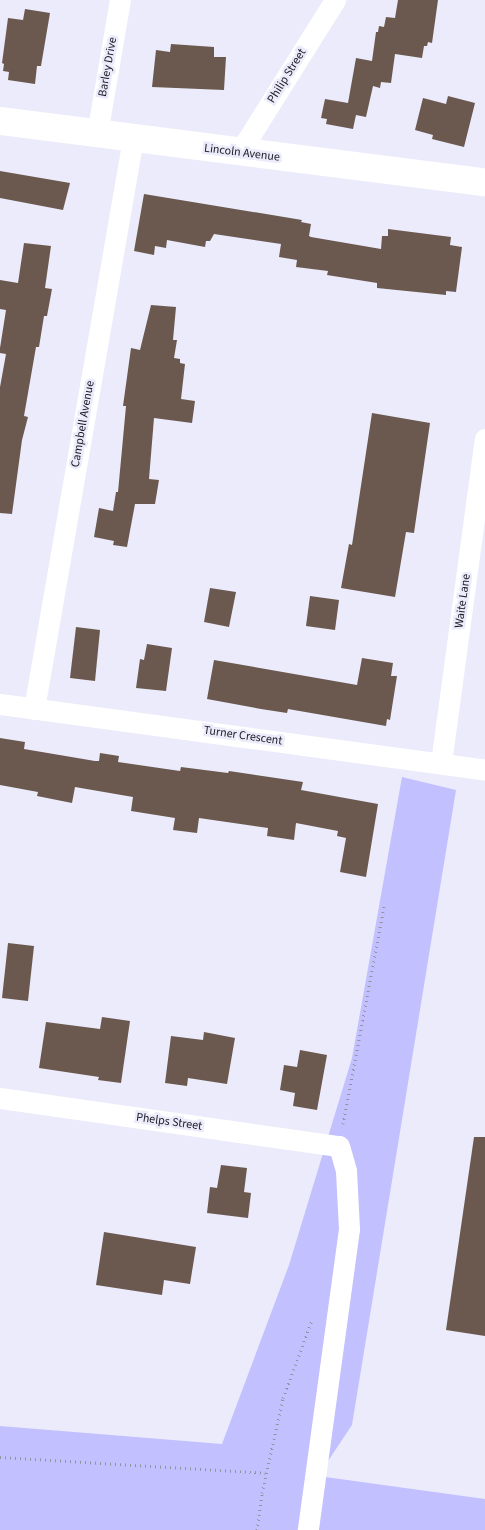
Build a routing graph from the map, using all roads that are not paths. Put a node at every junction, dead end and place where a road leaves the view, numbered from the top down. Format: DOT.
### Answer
graph roads {
  1 [pos="120,0"];
  2 [pos="336,0"];
  3 [pos="0,121"];
  4 [pos="97,134"];
  5 [pos="133,138"];
  6 [pos="240,153"];
  7 [pos="485,182"];
  8 [pos="485,439"];
  9 [pos="0,704"];
  10 [pos="34,709"];
  11 [pos="441,763"];
  12 [pos="485,770"];
  13 [pos="0,1098"];
  14 [pos="308,1530"];
  1 -- 4 [label="street, Barley Drive"];
  2 -- 6 [label="street, Philip Street"];
  3 -- 4 [label="street, Lincoln Avenue"];
  4 -- 5 [label="street, Lincoln Avenue"];
  5 -- 6 [label="street, Lincoln Avenue"];
  5 -- 10 [label="street, Campbell Avenue"];
  6 -- 7 [label="street, Lincoln Avenue"];
  8 -- 11 [label="street, Waite Lane"];
  9 -- 10 [label="street, Turner Crescent"];
  10 -- 11 [label="street, Turner Crescent"];
  11 -- 12 [label="street, Turner Crescent"];
  13 -- 14 [label="street, Phelps Street"];
}
